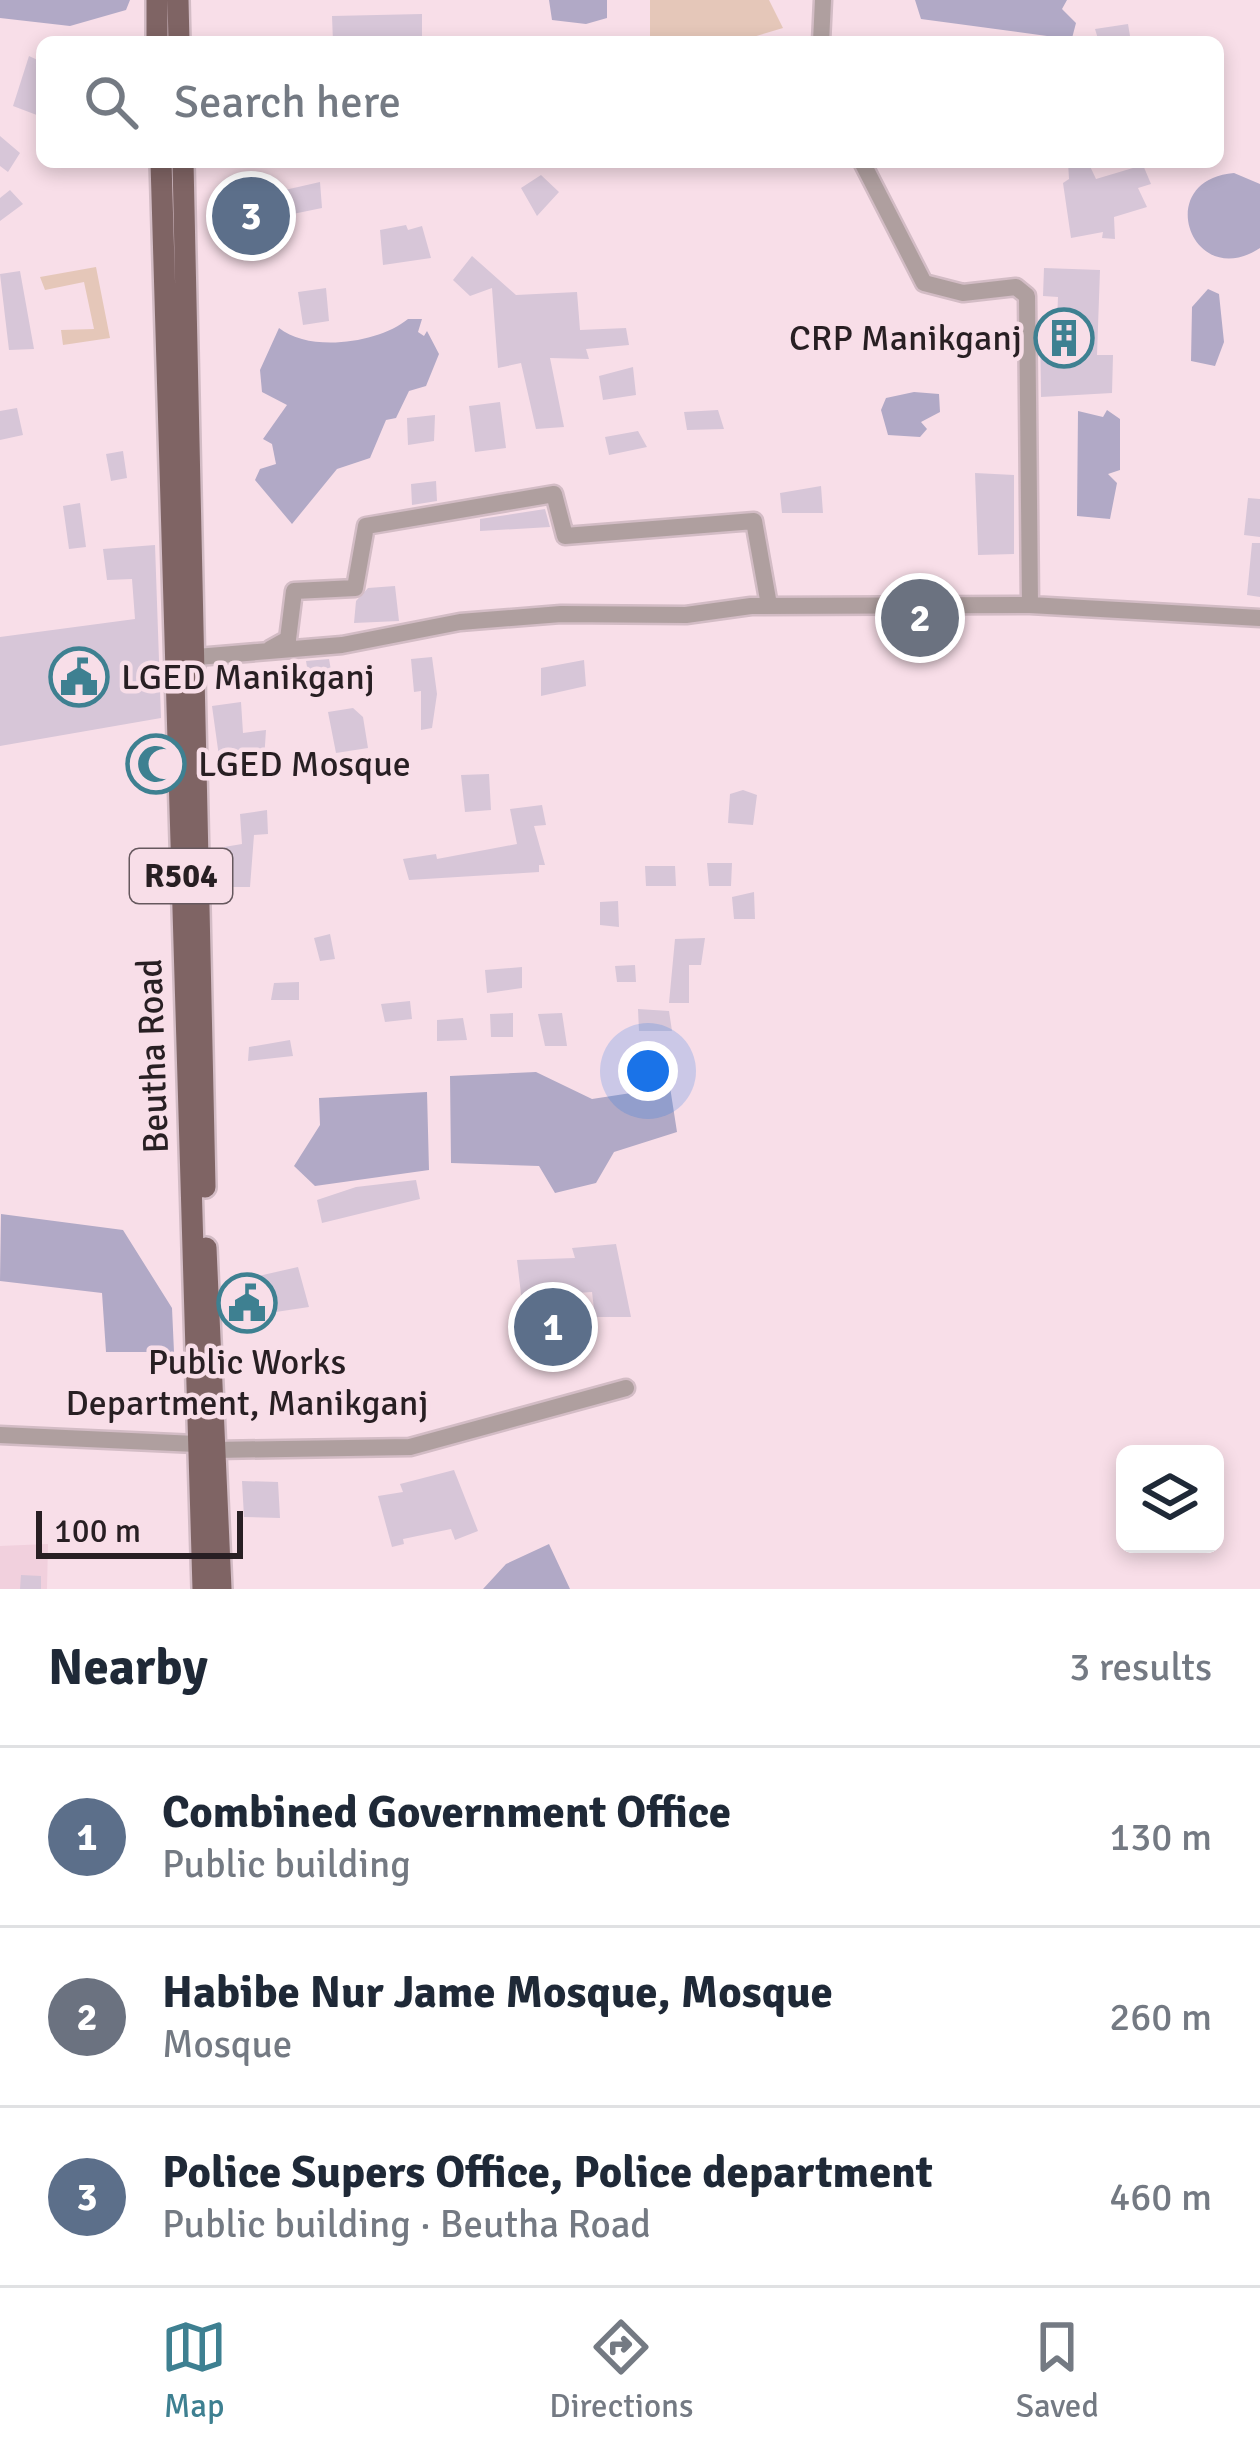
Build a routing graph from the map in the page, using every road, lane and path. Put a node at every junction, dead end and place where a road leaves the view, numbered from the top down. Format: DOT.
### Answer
graph roads {
  1 [pos="157,0"];
  2 [pos="178,0"];
  3 [pos="823,0"];
  4 [pos="157,36"];
  5 [pos="179,36"];
  6 [pos="821,36"];
  7 [pos="162,168"];
  8 [pos="182,168"];
  9 [pos="865,168"];
  10 [pos="175,232"];
  11 [pos="770,605"];
  12 [pos="1030,605"];
  13 [pos="1260,617"];
  14 [pos="264,652"];
  15 [pos="182,658"];
  16 [pos="626,1388"];
  17 [pos="0,1435"];
  18 [pos="206,1447"];
  19 [pos="203,1589"];
  20 [pos="220,1589"];
  1 -- 4 [label="main road"];
  2 -- 5 [label="main road"];
  3 -- 6 [label="street"];
  7 -- 10 [label="main road, Beutha Road / R504"];
  8 -- 10 [label="main road, Beutha Road / R504"];
  9 -- 12 [label="street"];
  10 -- 15 [label="main road, Beutha Road / R504"];
  11 -- 12 [label="street"];
  11 -- 14 [label="street"];
  11 -- 14 [label="street"];
  12 -- 13 [label="street"];
  14 -- 15 [label="street"];
  15 -- 18 [label="main road, Beutha Road / R504"];
  16 -- 18 [label="street"];
  17 -- 18 [label="street"];
  18 -- 19 [label="main road, Beutha Road / R504"];
  18 -- 20 [label="main road, Beutha Road / R504"];
}
